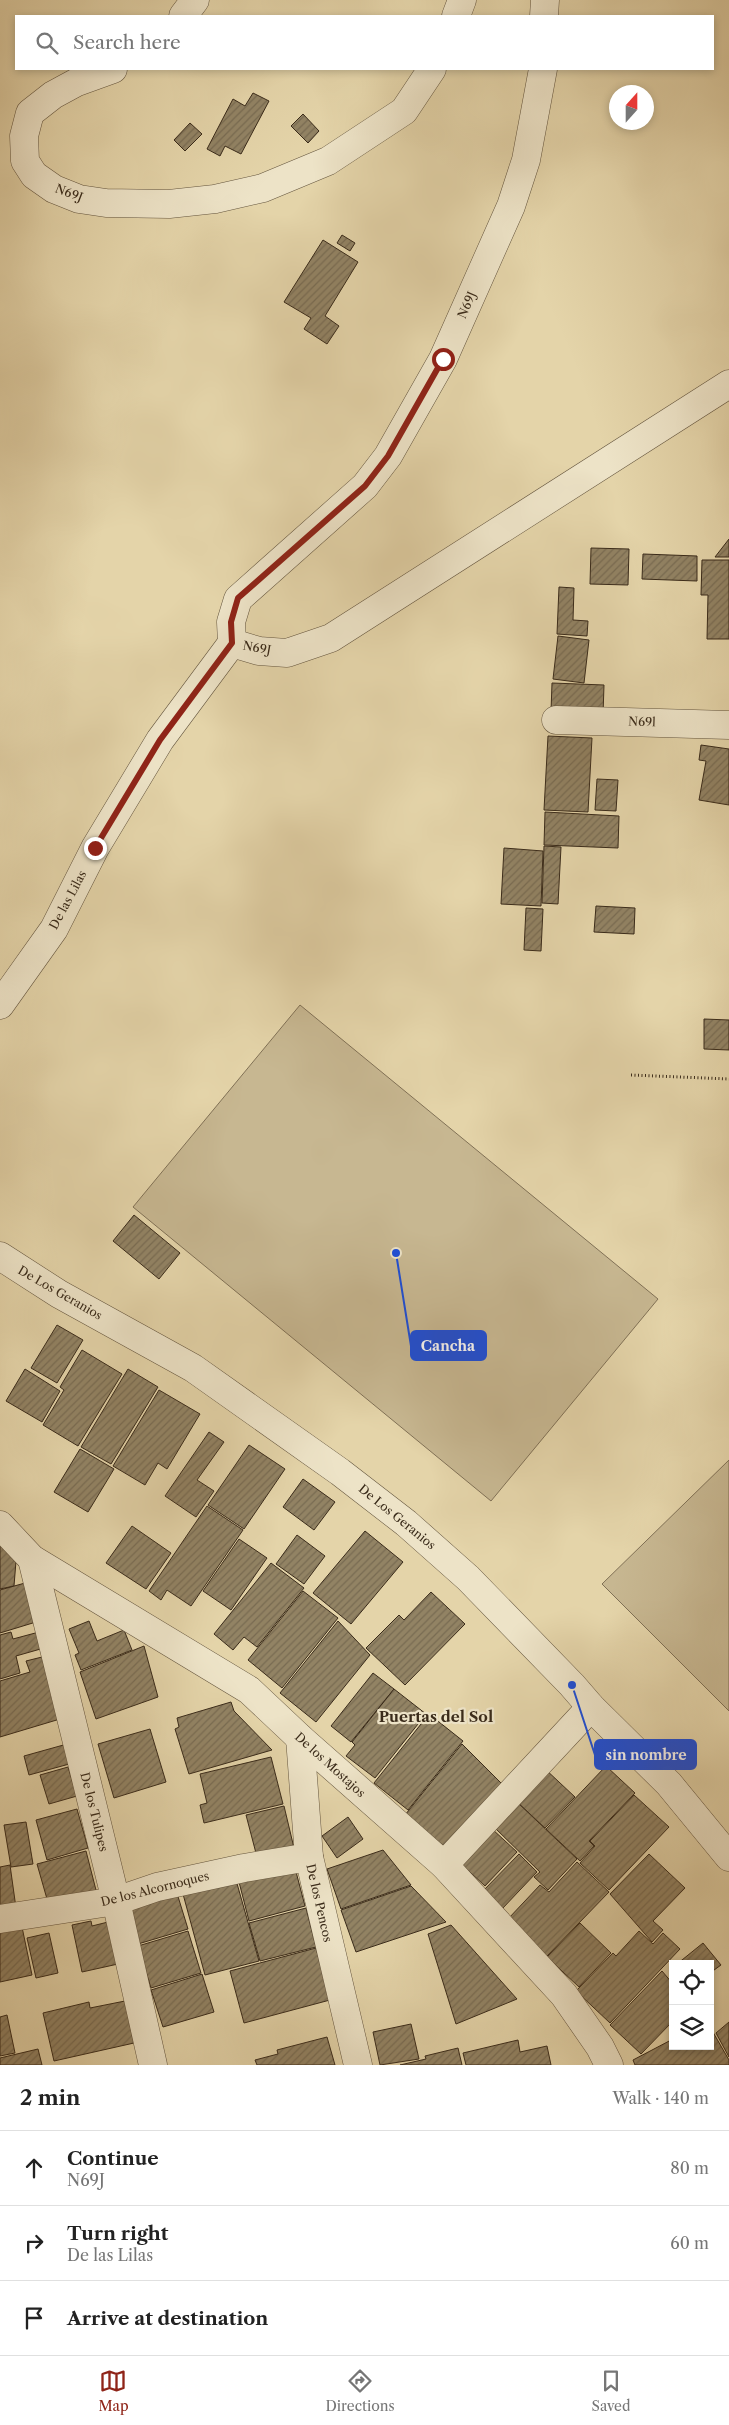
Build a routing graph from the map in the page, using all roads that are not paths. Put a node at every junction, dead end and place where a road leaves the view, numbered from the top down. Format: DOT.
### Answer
graph roads {
  1 [pos="195,0"];
  2 [pos="462,0"];
  3 [pos="545,0"];
  4 [pos="184,15"];
  5 [pos="456,15"];
  6 [pos="544,15"];
  7 [pos="109,70"];
  8 [pos="431,70"];
  9 [pos="543,70"];
  10 [pos="729,384"];
  11 [pos="232,643"];
  12 [pos="556,720"];
  13 [pos="729,725"];
  14 [pos="0,1005"];
  15 [pos="0,1256"];
  16 [pos="0,1525"];
  17 [pos="32,1560"];
  18 [pos="591,1708"];
  19 [pos="300,1738"];
  20 [pos="309,1857"];
  21 [pos="729,1857"];
  22 [pos="444,1866"];
  23 [pos="116,1901"];
  24 [pos="0,1919"];
  25 [pos="602,2059"];
  26 [pos="153,2065"];
  27 [pos="358,2065"];
  1 -- 4 [label="street"];
  2 -- 5 [label="street"];
  3 -- 6 [label="street"];
  7 -- 8 [label="street, N69J"];
  9 -- 11 [label="street, N69J"];
  10 -- 11 [label="street, N69J"];
  11 -- 14 [label="street, De las Lilas"];
  12 -- 13 [label="street, N69l"];
  15 -- 18 [label="street, De Los Geranios"];
  16 -- 17 [label="street, De los Mostajos"];
  17 -- 19 [label="street, De los Mostajos"];
  17 -- 23 [label="street, De los Tulipes"];
  18 -- 21 [label="street, De Los Geranios"];
  18 -- 22 [label="street"];
  19 -- 20 [label="street, De los Pencos"];
  19 -- 22 [label="street, De los Mostajos"];
  20 -- 23 [label="street, De los Alcornoques"];
  20 -- 27 [label="street, De los Pencos"];
  22 -- 25 [label="street, De los Mostajos"];
  23 -- 24 [label="street, De los Alcornoques"];
  23 -- 26 [label="street, De los Tulipes"];
}
